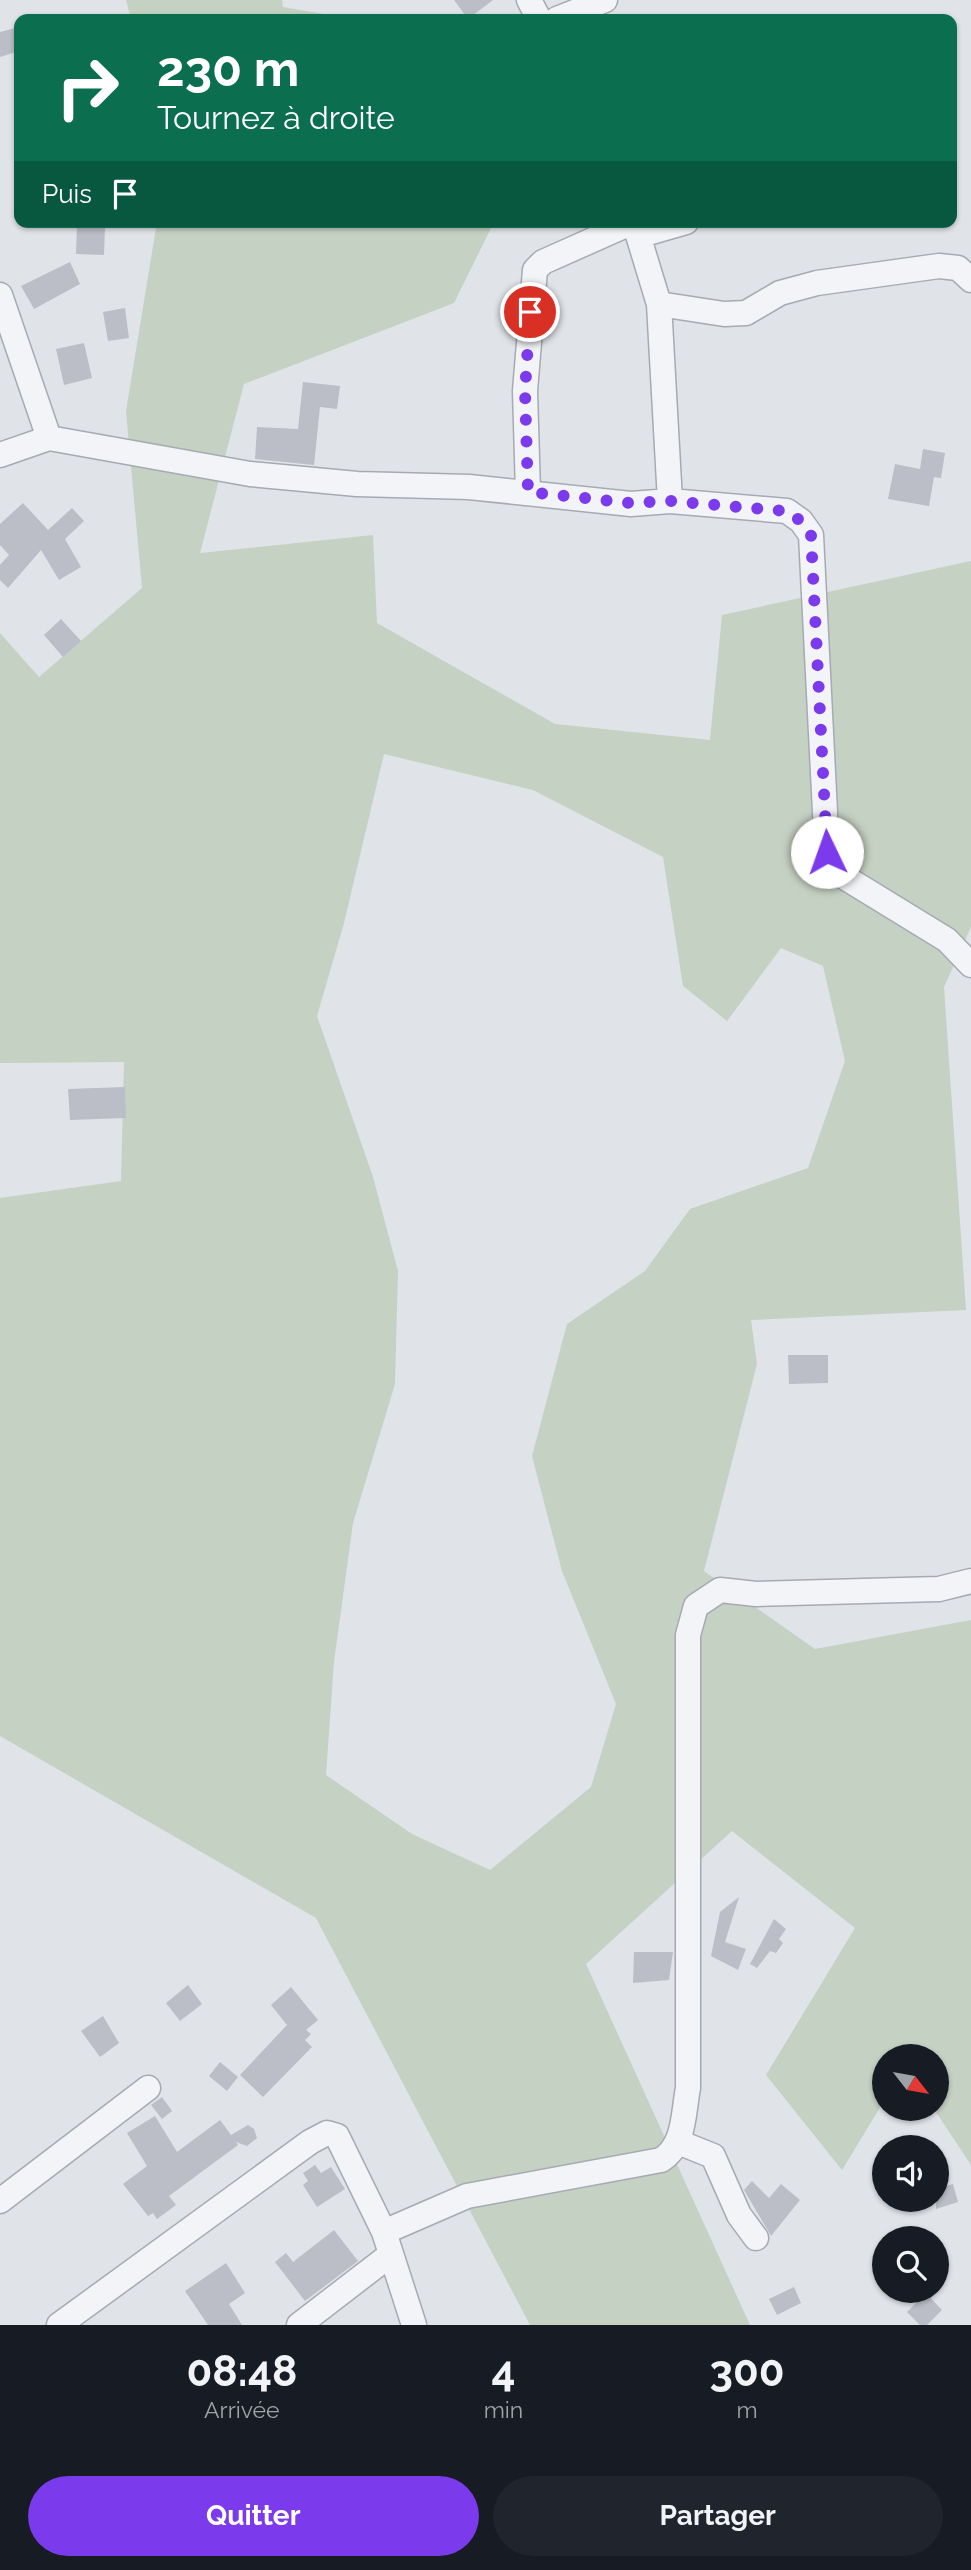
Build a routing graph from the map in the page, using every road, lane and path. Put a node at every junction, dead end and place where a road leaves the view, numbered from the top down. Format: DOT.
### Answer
graph roads {
  1 [pos="605,0"];
  2 [pos="570,14"];
  3 [pos="633,228"];
  4 [pos="636,228"];
  5 [pos="971,280"];
  6 [pos="0,295"];
  7 [pos="659,304"];
  8 [pos="49,438"];
  9 [pos="0,455"];
  10 [pos="528,492"];
  11 [pos="670,501"];
  12 [pos="971,965"];
  13 [pos="971,1581"];
  14 [pos="148,2088"];
  15 [pos="678,2142"];
  16 [pos="0,2201"];
  17 [pos="756,2238"];
  18 [pos="387,2244"];
  19 [pos="59,2325"];
  20 [pos="299,2325"];
  21 [pos="414,2325"];
  1 -- 2 [label="street"];
  3 -- 10 [label="street"];
  4 -- 7 [label="street"];
  5 -- 7 [label="street"];
  6 -- 8 [label="street"];
  7 -- 11 [label="street"];
  8 -- 9 [label="street"];
  8 -- 10 [label="street"];
  10 -- 11 [label="street"];
  11 -- 12 [label="street"];
  13 -- 15 [label="street"];
  14 -- 16 [label="street"];
  15 -- 17 [label="street"];
  15 -- 18 [label="street"];
  18 -- 19 [label="street"];
  18 -- 20 [label="street"];
  18 -- 21 [label="street"];
}
